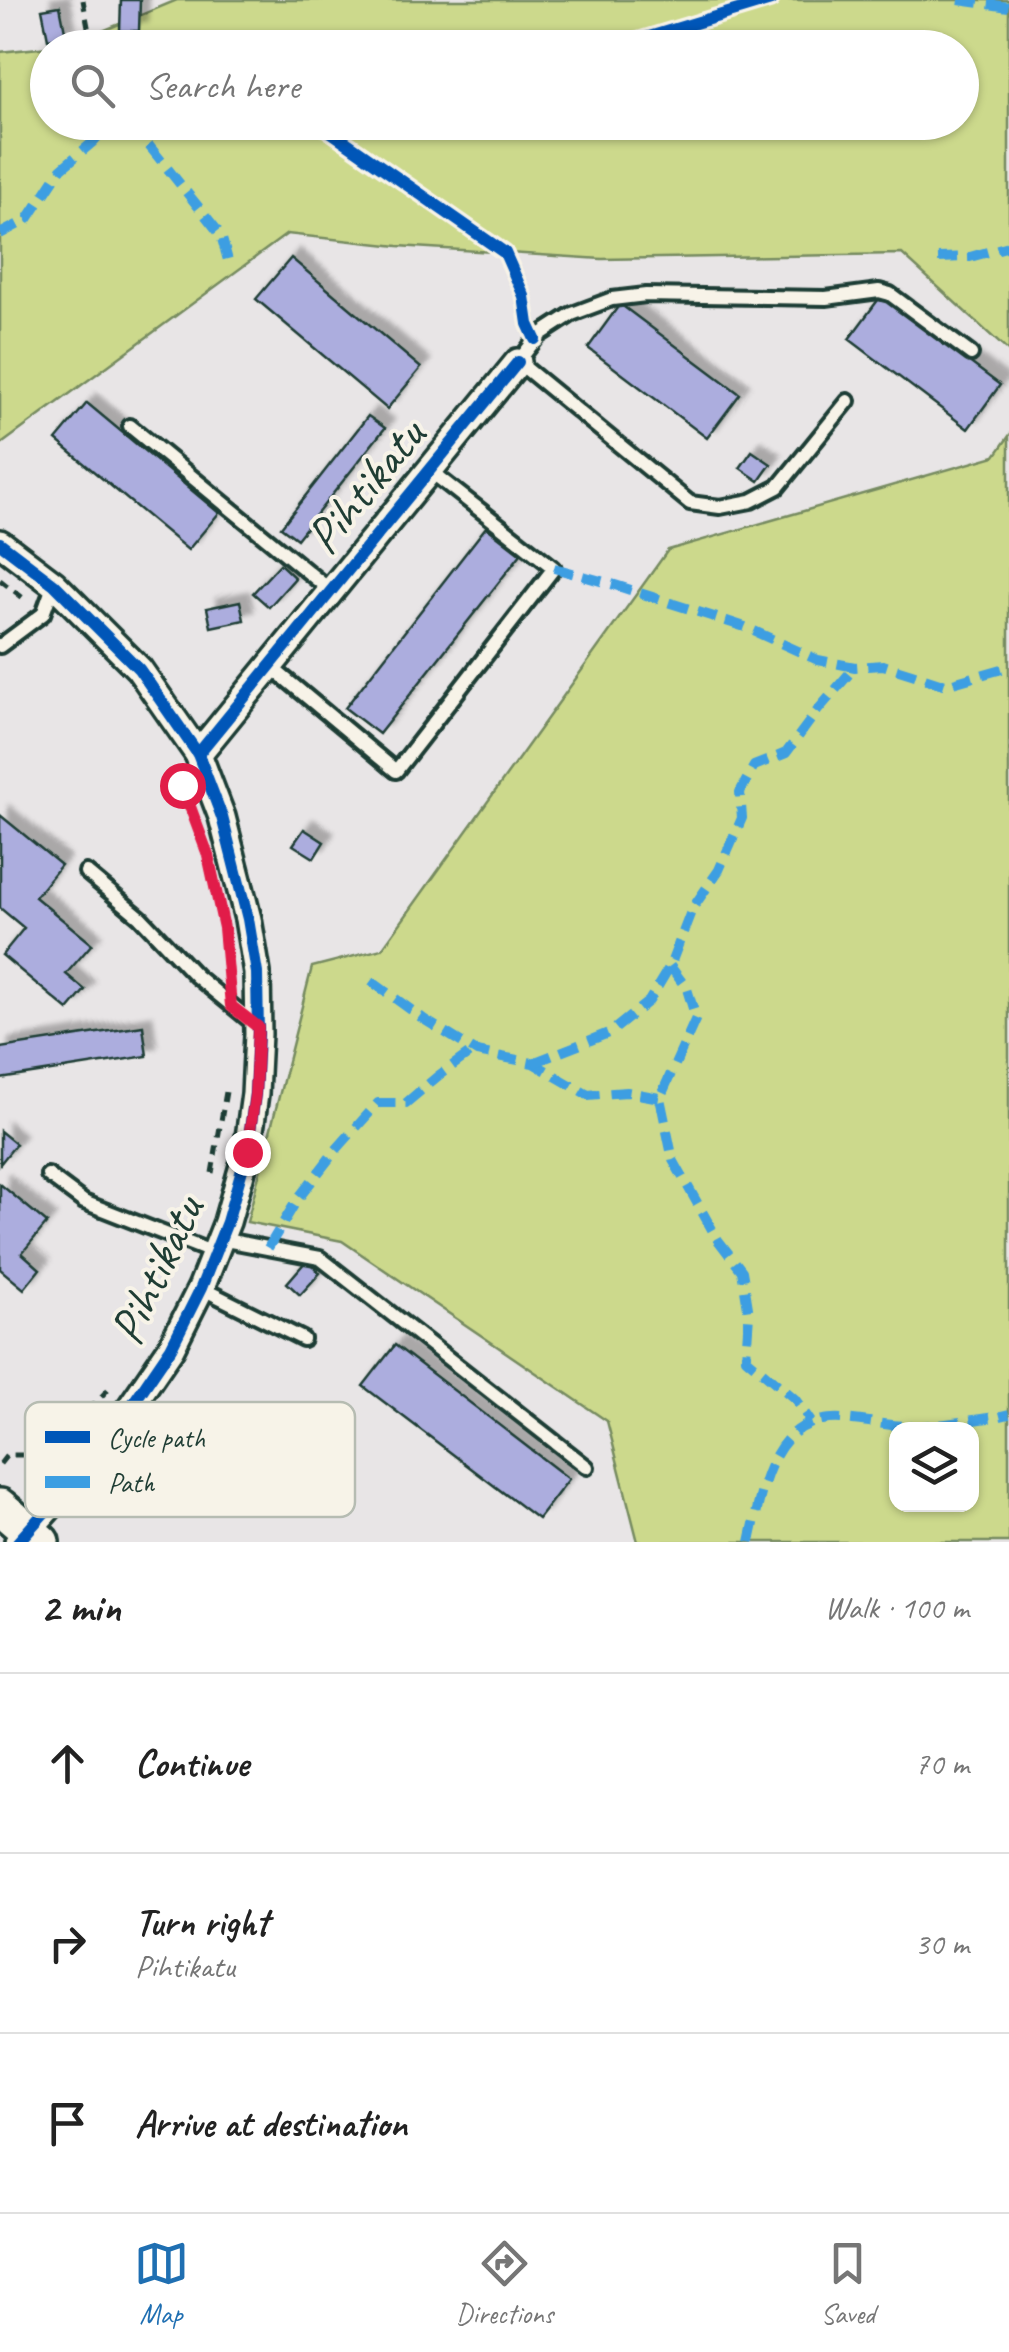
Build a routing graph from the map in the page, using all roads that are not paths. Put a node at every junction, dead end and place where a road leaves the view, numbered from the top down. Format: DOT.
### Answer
graph roads {
  1 [pos="972,354"];
  2 [pos="518,362"];
  3 [pos="848,401"];
  4 [pos="130,426"];
  5 [pos="429,470"];
  6 [pos="0,543"];
  7 [pos="54,584"];
  8 [pos="331,591"];
  9 [pos="0,646"];
  10 [pos="270,666"];
  11 [pos="198,754"];
  12 [pos="86,872"];
  13 [pos="258,1027"];
  14 [pos="48,1176"];
  15 [pos="217,1246"];
  16 [pos="201,1288"];
  17 [pos="303,1339"];
  18 [pos="134,1402"];
  19 [pos="587,1467"];
  20 [pos="0,1507"];
  21 [pos="45,1517"];
  22 [pos="29,1538"];
  1 -- 2 [label="lane"];
  2 -- 3 [label="lane"];
  2 -- 5 [label="street, Pihtikatu"];
  4 -- 8 [label="lane"];
  5 -- 8 [label="street, Pihtikatu"];
  5 -- 10 [label="lane"];
  6 -- 7 [label="street, Pihtikatu"];
  7 -- 9 [label="lane"];
  7 -- 11 [label="street, Pihtikatu"];
  8 -- 10 [label="street, Pihtikatu"];
  10 -- 11 [label="street, Pihtikatu"];
  11 -- 13 [label="street, Pihtikatu"];
  12 -- 13 [label="lane"];
  13 -- 15 [label="street, Pihtikatu"];
  14 -- 15 [label="lane"];
  15 -- 16 [label="street, Pihtikatu"];
  15 -- 19 [label="lane"];
  16 -- 17 [label="lane"];
  16 -- 18 [label="street, Pihtikatu"];
  20 -- 22 [label="street"];
  21 -- 22 [label="street, Pihtikatu"];
}
